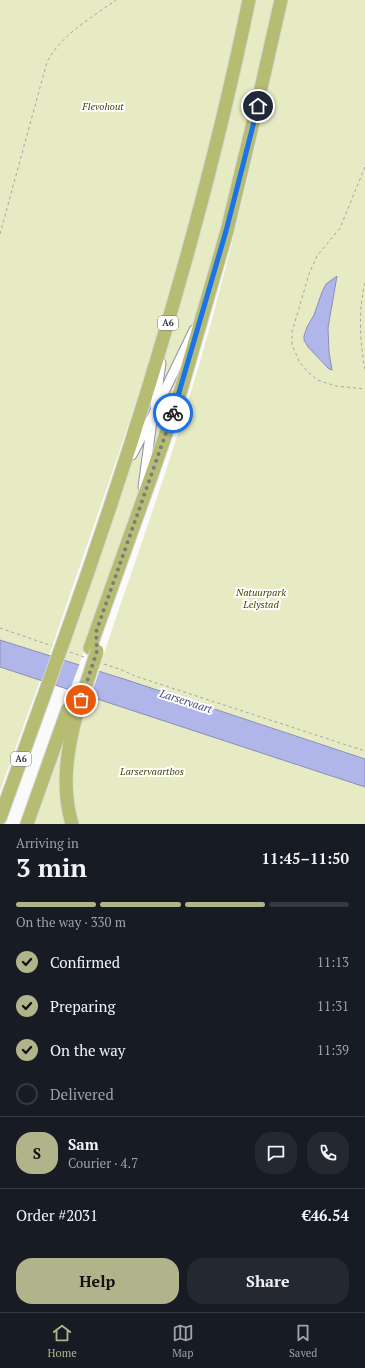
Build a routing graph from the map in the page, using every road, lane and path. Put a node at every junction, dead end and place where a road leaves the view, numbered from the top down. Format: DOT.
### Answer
graph roads {
  1 [pos="116,0"];
  2 [pos="249,0"];
  3 [pos="281,0"];
  4 [pos="365,167"];
  5 [pos="0,234"];
  6 [pos="365,283"];
  7 [pos="206,304"];
  8 [pos="165,332"];
  9 [pos="365,370"];
  10 [pos="365,389"];
  11 [pos="153,415"];
  12 [pos="120,475"];
  13 [pos="139,512"];
  14 [pos="0,628"];
  15 [pos="62,646"];
  16 [pos="94,655"];
  17 [pos="73,711"];
  18 [pos="365,751"];
  19 [pos="0,818"];
  20 [pos="27,824"];
  21 [pos="72,824"];
  1 -- 5 [label="path"];
  2 -- 8 [label="highway, A6"];
  3 -- 7 [label="highway"];
  4 -- 10 [label="path"];
  6 -- 9 [label="path"];
  7 -- 11 [label="lane"];
  7 -- 13 [label="highway"];
  8 -- 11 [label="lane"];
  8 -- 12 [label="highway, A6"];
  11 -- 12 [label="lane"];
  11 -- 13 [label="lane"];
  12 -- 15 [label="highway, A6"];
  13 -- 16 [label="highway"];
  14 -- 15 [label="path"];
  15 -- 16 [label="path"];
  15 -- 19 [label="highway, A6, bridge"];
  16 -- 17 [label="highway"];
  16 -- 18 [label="path"];
  17 -- 20 [label="highway"];
  17 -- 21 [label="highway"];
}
